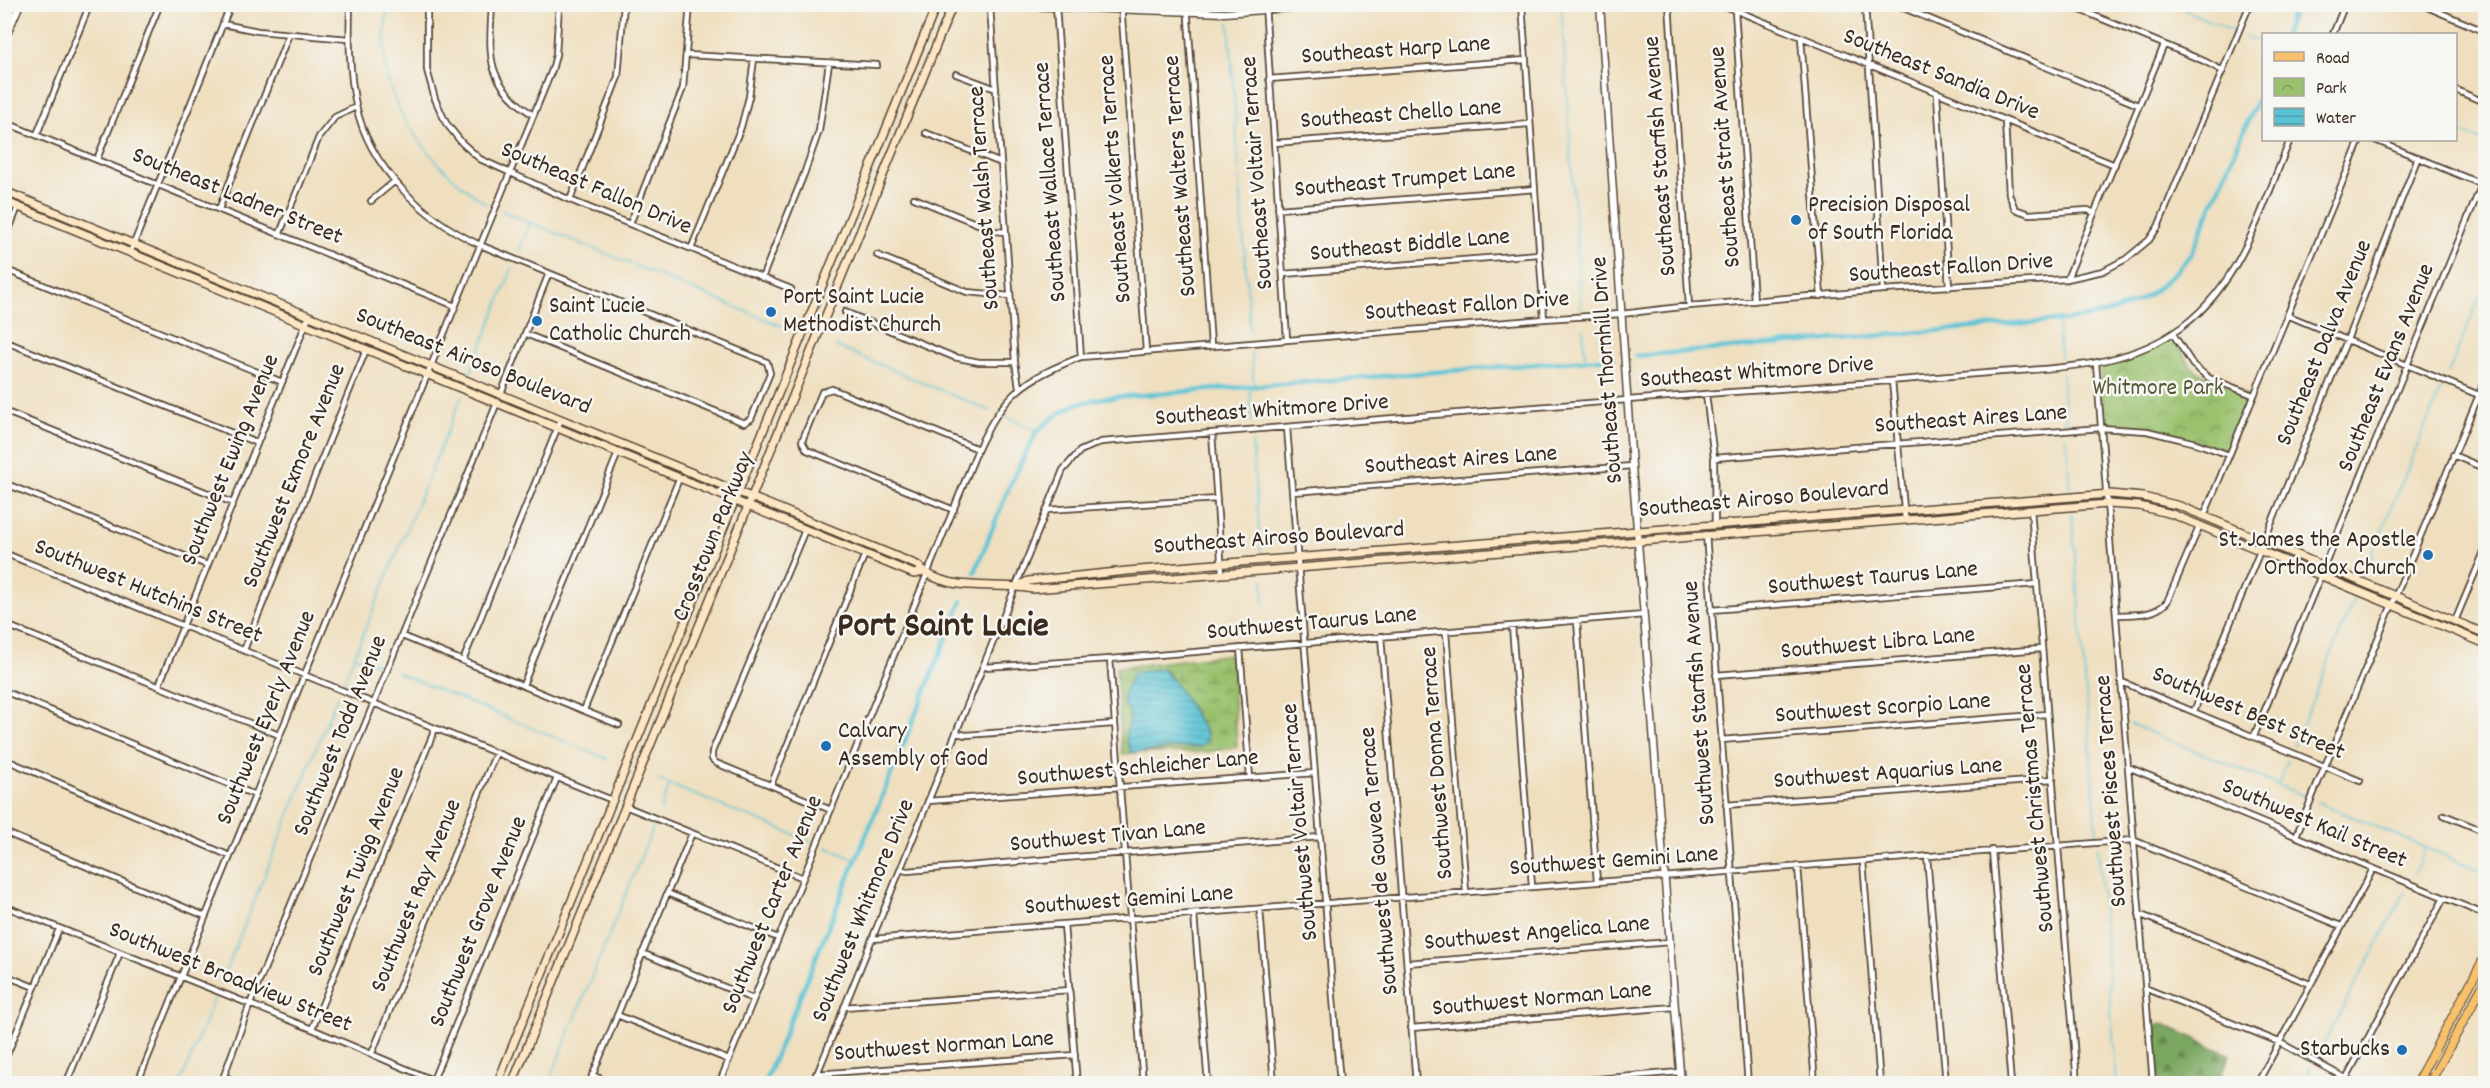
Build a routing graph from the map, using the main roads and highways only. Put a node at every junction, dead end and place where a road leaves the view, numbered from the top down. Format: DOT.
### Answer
graph roads {
  1 [pos="937,4"];
  2 [pos="953,4"];
  3 [pos="4,191"];
  4 [pos="4,201"];
  5 [pos="738,492"];
  6 [pos="752,497"];
  7 [pos="2108,497"];
  8 [pos="734,501"];
  9 [pos="1998,501"];
  10 [pos="748,506"];
  11 [pos="1999,511"];
  12 [pos="926,573"];
  13 [pos="1018,585"];
  14 [pos="2486,634"];
  15 [pos="2486,644"];
  16 [pos="2484,959"];
  17 [pos="2473,978"];
  18 [pos="2485,981"];
  19 [pos="2478,993"];
  20 [pos="496,1083"];
  21 [pos="512,1083"];
  22 [pos="2416,1083"];
  23 [pos="2429,1083"];
  1 -- 5 [label="main road, Crosstown Parkway"];
  2 -- 6 [label="main road, Crosstown Parkway"];
  3 -- 5 [label="main road, Southeast Airoso Boulevard"];
  4 -- 8 [label="main road, Southeast Airoso Boulevard"];
  5 -- 6 [label="main road, Southeast Airoso Boulevard"];
  5 -- 8 [label="main road, Crosstown Parkway"];
  6 -- 10 [label="main road, Crosstown Parkway"];
  6 -- 12 [label="main road, Southeast Airoso Boulevard"];
  7 -- 9 [label="main road, Southeast Airoso Boulevard"];
  7 -- 11 [label="main road, Southeast Airoso Boulevard"];
  7 -- 14 [label="main road, Southeast Airoso Boulevard"];
  7 -- 15 [label="main road, Southeast Airoso Boulevard"];
  8 -- 10 [label="main road, Southeast Airoso Boulevard"];
  8 -- 20 [label="main road, Crosstown Parkway"];
  9 -- 11 [label="main road"];
  9 -- 13 [label="main road, Southeast Airoso Boulevard"];
  10 -- 12 [label="main road, Southeast Airoso Boulevard"];
  10 -- 21 [label="main road, Crosstown Parkway"];
  11 -- 13 [label="main road, Southeast Airoso Boulevard"];
  12 -- 13 [label="main road, Southeast Airoso Boulevard"];
  16 -- 17 [label="main road"];
  16 -- 18 [label="main road"];
  17 -- 19 [label="main road"];
  17 -- 22 [label="main road"];
  18 -- 19 [label="main road"];
  19 -- 23 [label="main road"];
}
